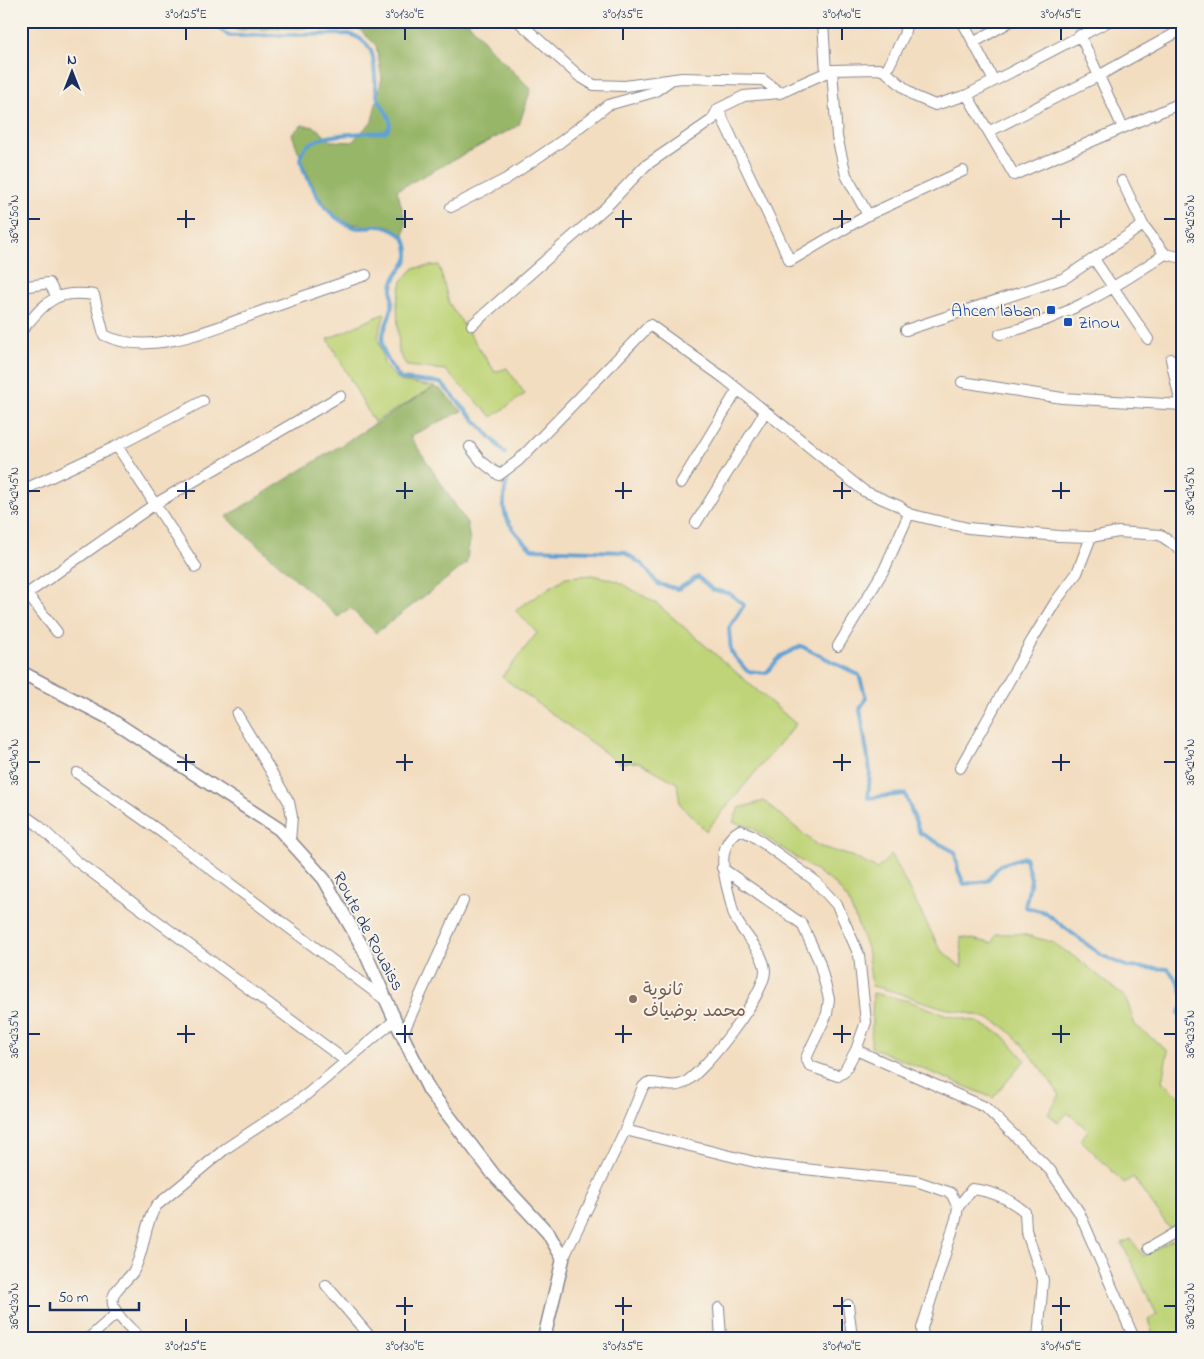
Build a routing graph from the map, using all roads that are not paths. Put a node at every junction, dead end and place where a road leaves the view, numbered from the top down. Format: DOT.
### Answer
graph roads {
  1 [pos="518,21"];
  2 [pos="823,21"];
  3 [pos="907,21"];
  4 [pos="962,21"];
  5 [pos="1011,21"];
  6 [pos="1109,21"];
  7 [pos="1183,29"];
  8 [pos="1080,35"];
  9 [pos="973,42"];
  10 [pos="829,72"];
  11 [pos="886,72"];
  12 [pos="1100,75"];
  13 [pos="673,78"];
  14 [pos="994,82"];
  15 [pos="780,93"];
  16 [pos="967,95"];
  17 [pos="1183,102"];
  18 [pos="718,109"];
  19 [pos="1123,128"];
  20 [pos="990,131"];
  21 [pos="963,171"];
  22 [pos="1122,181"];
  23 [pos="451,207"];
  24 [pos="868,215"];
  25 [pos="1144,225"];
  26 [pos="1165,254"];
  27 [pos="1094,258"];
  28 [pos="1183,258"];
  29 [pos="366,275"];
  30 [pos="21,287"];
  31 [pos="1113,288"];
  32 [pos="57,297"];
  33 [pos="472,325"];
  34 [pos="906,330"];
  35 [pos="21,331"];
  36 [pos="1000,334"];
  37 [pos="1148,340"];
  38 [pos="1171,359"];
  39 [pos="962,382"];
  40 [pos="738,389"];
  41 [pos="340,396"];
  42 [pos="203,401"];
  43 [pos="1182,405"];
  44 [pos="765,412"];
  45 [pos="117,446"];
  46 [pos="470,448"];
  47 [pos="682,483"];
  48 [pos="21,491"];
  49 [pos="155,504"];
  50 [pos="909,514"];
  51 [pos="696,523"];
  52 [pos="1090,537"];
  53 [pos="1183,551"];
  54 [pos="196,567"];
  55 [pos="24,596"];
  56 [pos="58,632"];
  57 [pos="838,646"];
  58 [pos="21,672"];
  59 [pos="236,714"];
  60 [pos="960,768"];
  61 [pos="76,773"];
  62 [pos="21,813"];
  63 [pos="290,841"];
  64 [pos="722,868"];
  65 [pos="463,901"];
  66 [pos="388,1003"];
  67 [pos="395,1020"];
  68 [pos="402,1035"];
  69 [pos="856,1050"];
  70 [pos="346,1061"];
  71 [pos="625,1130"];
  72 [pos="958,1207"];
  73 [pos="1183,1228"];
  74 [pos="1149,1248"];
  75 [pos="563,1259"];
  76 [pos="326,1285"];
  77 [pos="848,1304"];
  78 [pos="718,1308"];
  79 [pos="117,1312"];
  80 [pos="89,1338"];
  81 [pos="140,1338"];
  82 [pos="371,1338"];
  83 [pos="544,1338"];
  84 [pos="721,1338"];
  85 [pos="852,1338"];
  86 [pos="923,1338"];
  87 [pos="1038,1338"];
  88 [pos="1134,1338"];
  1 -- 13 [label="street"];
  2 -- 10 [label="street"];
  3 -- 11 [label="street"];
  4 -- 9 [label="street"];
  5 -- 9 [label="street"];
  6 -- 8 [label="street"];
  7 -- 12 [label="street"];
  8 -- 12 [label="street"];
  8 -- 14 [label="street"];
  9 -- 14 [label="street"];
  10 -- 11 [label="street"];
  10 -- 15 [label="street"];
  10 -- 24 [label="street"];
  11 -- 16 [label="street"];
  12 -- 19 [label="street"];
  12 -- 20 [label="street"];
  13 -- 15 [label="street"];
  13 -- 23 [label="street"];
  14 -- 16 [label="street"];
  15 -- 18 [label="street"];
  16 -- 20 [label="street"];
  17 -- 19 [label="street"];
  18 -- 24 [label="street"];
  18 -- 33 [label="street"];
  19 -- 20 [label="street"];
  21 -- 24 [label="street"];
  22 -- 25 [label="street"];
  25 -- 26 [label="street"];
  25 -- 27 [label="street"];
  26 -- 28 [label="street"];
  26 -- 31 [label="street"];
  27 -- 31 [label="street"];
  27 -- 34 [label="street"];
  29 -- 32 [label="street"];
  30 -- 32 [label="street"];
  31 -- 36 [label="street"];
  31 -- 37 [label="street"];
  32 -- 35 [label="street"];
  38 -- 43 [label="street"];
  39 -- 43 [label="street"];
  40 -- 44 [label="street"];
  40 -- 46 [label="street"];
  40 -- 47 [label="street"];
  41 -- 49 [label="street"];
  42 -- 45 [label="street"];
  44 -- 50 [label="street"];
  44 -- 51 [label="street"];
  45 -- 48 [label="street"];
  45 -- 49 [label="street"];
  49 -- 54 [label="street"];
  49 -- 55 [label="street"];
  50 -- 52 [label="street"];
  50 -- 57 [label="street"];
  52 -- 53 [label="street"];
  52 -- 60 [label="street"];
  55 -- 56 [label="street"];
  58 -- 63 [label="street, Route de Rouaiss"];
  59 -- 63 [label="street"];
  61 -- 66 [label="street"];
  62 -- 70 [label="street"];
  63 -- 66 [label="street, Route de Rouaiss"];
  64 -- 69 [label="street"];
  64 -- 69 [label="street"];
  64 -- 71 [label="street"];
  65 -- 68 [label="street"];
  66 -- 67 [label="street, Route de Rouaiss"];
  67 -- 68 [label="street, Route de Rouaiss"];
  67 -- 70 [label="street"];
  68 -- 75 [label="street, Route de Rouaiss"];
  69 -- 88 [label="street"];
  70 -- 79 [label="street"];
  71 -- 72 [label="street"];
  71 -- 75 [label="street"];
  72 -- 86 [label="street"];
  72 -- 87 [label="street"];
  73 -- 74 [label="street"];
  75 -- 83 [label="street"];
  76 -- 82 [label="street"];
  77 -- 85 [label="street"];
  78 -- 84 [label="street"];
  79 -- 80 [label="street"];
  79 -- 81 [label="street"];
}
